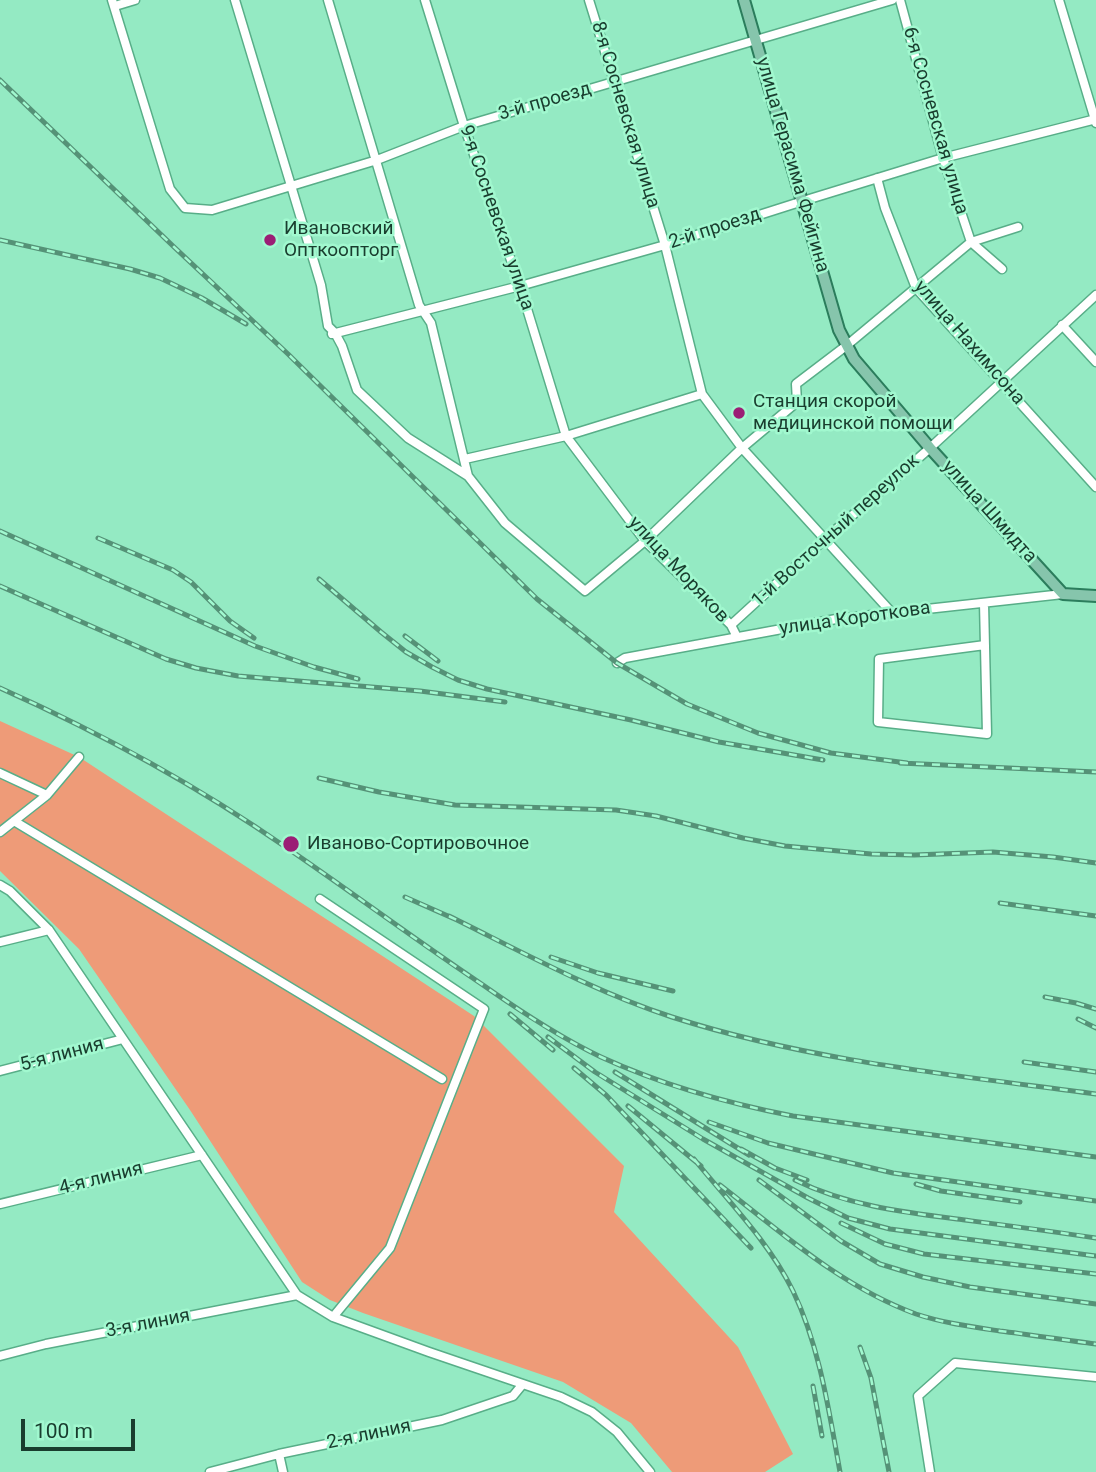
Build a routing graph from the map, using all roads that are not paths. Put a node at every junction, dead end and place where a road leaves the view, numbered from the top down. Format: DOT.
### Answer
graph roads {
  1 [pos="135,0"];
  2 [pos="235,0"];
  3 [pos="328,0"];
  4 [pos="425,0"];
  5 [pos="589,0"];
  6 [pos="744,0"];
  7 [pos="892,0"];
  8 [pos="900,0"];
  9 [pos="1059,0"];
  10 [pos="114,3"];
  11 [pos="756,40"];
  12 [pos="614,83"];
  13 [pos="1096,120"];
  14 [pos="464,126"];
  15 [pos="943,158"];
  16 [pos="377,160"];
  17 [pos="877,178"];
  18 [pos="292,185"];
  19 [pos="803,201"];
  20 [pos="1018,227"];
  21 [pos="971,242"];
  22 [pos="666,245"];
  23 [pos="1002,269"];
  24 [pos="520,286"];
  25 [pos="916,288"];
  26 [pos="1096,295"];
  27 [pos="424,311"];
  28 [pos="1062,325"];
  29 [pos="839,330"];
  30 [pos="333,334"];
  31 [pos="846,346"];
  32 [pos="1096,362"];
  33 [pos="1001,382"];
  34 [pos="702,394"];
  35 [pos="566,436"];
  36 [pos="930,448"];
  37 [pos="743,449"];
  38 [pos="465,460"];
  39 [pos="468,476"];
  40 [pos="1096,487"];
  41 [pos="825,539"];
  42 [pos="645,541"];
  43 [pos="1063,594"];
  44 [pos="1096,596"];
  45 [pos="984,603"];
  46 [pos="892,613"];
  47 [pos="731,625"];
  48 [pos="737,637"];
  49 [pos="985,645"];
  50 [pos="617,663"];
  51 [pos="79,757"];
  52 [pos="0,773"];
  53 [pos="47,795"];
  54 [pos="14,821"];
  55 [pos="0,832"];
  56 [pos="0,885"];
  57 [pos="320,899"];
  58 [pos="49,930"];
  59 [pos="0,942"];
  60 [pos="123,1039"];
  61 [pos="0,1072"];
  62 [pos="442,1079"];
  63 [pos="202,1155"];
  64 [pos="0,1204"];
  65 [pos="297,1295"];
  66 [pos="333,1317"];
  67 [pos="0,1356"];
  68 [pos="1096,1377"];
  69 [pos="522,1385"];
  70 [pos="279,1454"];
  71 [pos="210,1472"];
  72 [pos="283,1472"];
  73 [pos="650,1472"];
  74 [pos="930,1472"];
  1 -- 10 [label="street"];
  2 -- 18 [label="street"];
  3 -- 16 [label="street"];
  4 -- 14 [label="street, 9-я Сосневская улица"];
  5 -- 12 [label="street, 8-я Сосневская улица"];
  6 -- 11 [label="main road, улица Герасима Фейгина"];
  7 -- 11 [label="street, 3-й проезд"];
  8 -- 15 [label="street, 6-я Сосневская улица"];
  9 -- 13 [label="street"];
  10 -- 18 [label="street, 3-й проезд"];
  11 -- 12 [label="street, 3-й проезд"];
  11 -- 19 [label="main road, улица Герасима Фейгина"];
  12 -- 14 [label="street, 3-й проезд"];
  12 -- 22 [label="street, 8-я Сосневская улица"];
  13 -- 15 [label="street, 2-й проезд"];
  14 -- 16 [label="street, 3-й проезд"];
  14 -- 24 [label="street, 9-я Сосневская улица"];
  15 -- 17 [label="street, 2-й проезд"];
  15 -- 21 [label="street, 6-я Сосневская улица"];
  16 -- 18 [label="street, 3-й проезд"];
  16 -- 27 [label="street"];
  17 -- 19 [label="street, 2-й проезд"];
  17 -- 25 [label="street, улица Нахимсона"];
  18 -- 30 [label="street"];
  19 -- 22 [label="street, 2-й проезд"];
  19 -- 29 [label="main road, улица Герасима Фейгина"];
  20 -- 21 [label="street"];
  21 -- 23 [label="street"];
  21 -- 25 [label="street"];
  22 -- 24 [label="street, 2-й проезд"];
  22 -- 34 [label="street, 8-я Сосневская улица"];
  24 -- 27 [label="street, 2-й проезд"];
  24 -- 35 [label="street, 9-я Сосневская улица"];
  25 -- 31 [label="street"];
  25 -- 33 [label="street, улица Нахимсона"];
  26 -- 28 [label="street, 1-й Восточный переулок"];
  27 -- 30 [label="street, 2-й проезд"];
  27 -- 38 [label="street"];
  28 -- 32 [label="street"];
  28 -- 33 [label="street, 1-й Восточный переулок"];
  29 -- 31 [label="main road, улица Шмидта"];
  30 -- 39 [label="street"];
  31 -- 36 [label="main road, улица Шмидта"];
  31 -- 37 [label="street"];
  33 -- 36 [label="street, 1-й Восточный переулок"];
  33 -- 40 [label="street, улица Нахимсона"];
  34 -- 35 [label="street"];
  34 -- 37 [label="street"];
  35 -- 38 [label="street"];
  35 -- 42 [label="street, улица Моряков"];
  36 -- 41 [label="street, 1-й Восточный переулок"];
  36 -- 43 [label="main road, улица Шмидта"];
  37 -- 41 [label="street"];
  37 -- 42 [label="street"];
  38 -- 39 [label="street"];
  39 -- 42 [label="street"];
  41 -- 46 [label="street"];
  41 -- 47 [label="street, 1-й Восточный переулок"];
  42 -- 47 [label="street, улица Моряков"];
  43 -- 44 [label="main road, улица Короткова"];
  43 -- 45 [label="street, улица Короткова"];
  45 -- 46 [label="street, улица Короткова"];
  45 -- 49 [label="street"];
  46 -- 48 [label="street, улица Короткова"];
  47 -- 48 [label="street, улица Моряков"];
  48 -- 50 [label="street, улица Короткова"];
  49 -- 49 [label="street"];
  51 -- 53 [label="street"];
  52 -- 53 [label="street"];
  53 -- 54 [label="street"];
  54 -- 55 [label="street"];
  54 -- 62 [label="street"];
  56 -- 58 [label="street"];
  57 -- 66 [label="street"];
  58 -- 59 [label="street"];
  58 -- 60 [label="street"];
  60 -- 61 [label="street, 5-я линия"];
  60 -- 63 [label="street"];
  63 -- 64 [label="street, 4-я линия"];
  63 -- 65 [label="street"];
  65 -- 66 [label="street"];
  65 -- 67 [label="street, 3-я линия"];
  66 -- 69 [label="street"];
  68 -- 74 [label="street"];
  69 -- 70 [label="street, 2-я линия"];
  69 -- 73 [label="street"];
  70 -- 71 [label="street, 2-я линия"];
  70 -- 72 [label="street"];
}
